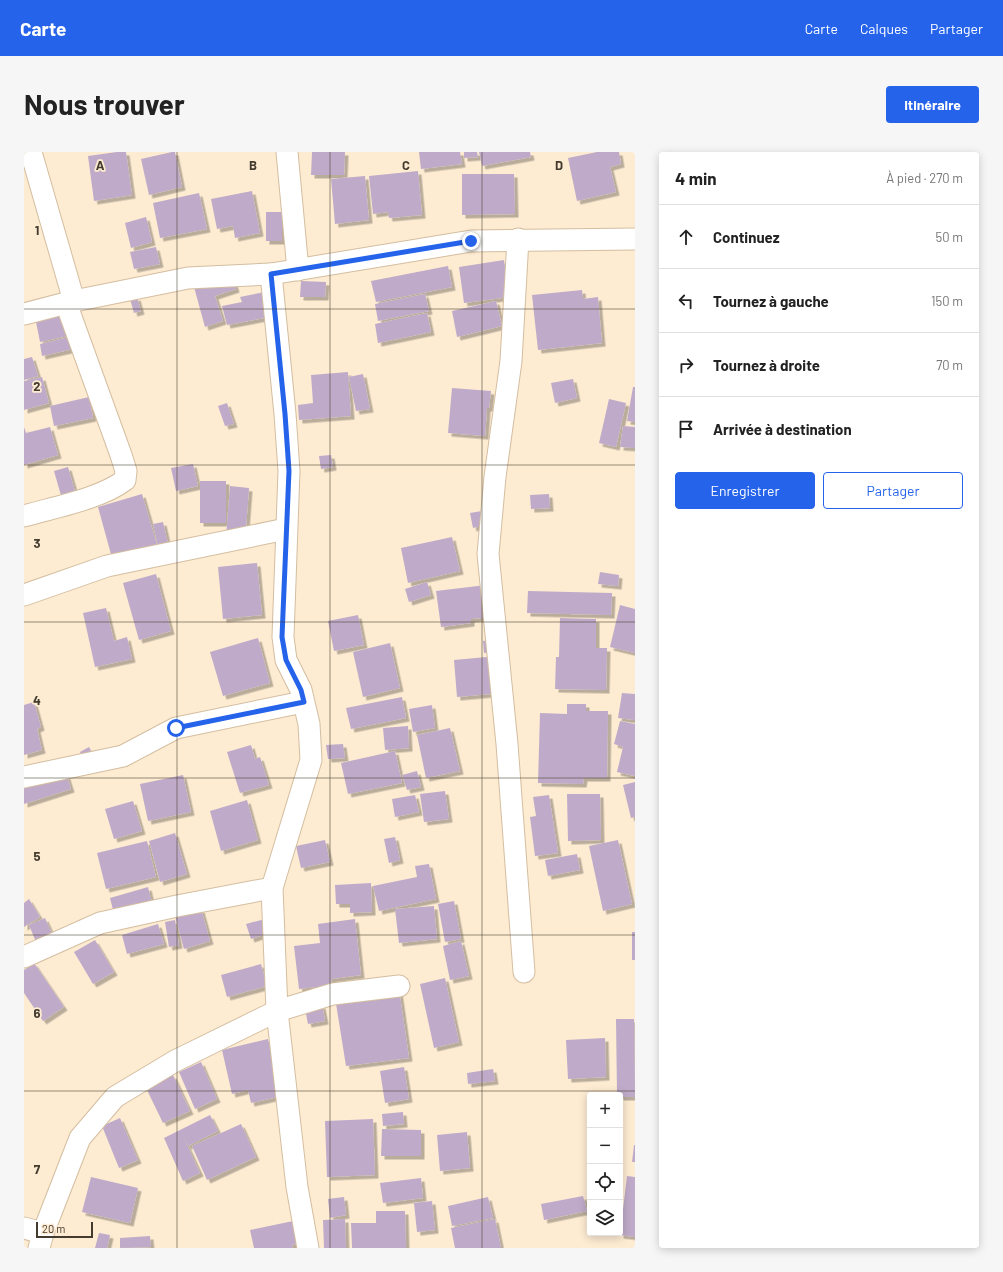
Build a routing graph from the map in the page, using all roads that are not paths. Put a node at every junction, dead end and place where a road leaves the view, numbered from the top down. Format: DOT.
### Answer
graph roads {
  1 [pos="31,152"];
  2 [pos="287,152"];
  3 [pos="635,239"];
  4 [pos="518,240"];
  5 [pos="298,270"];
  6 [pos="271,274"];
  7 [pos="70,302"];
  8 [pos="24,314"];
  9 [pos="24,516"];
  10 [pos="286,529"];
  11 [pos="24,595"];
  12 [pos="304,702"];
  13 [pos="24,777"];
  14 [pos="272,888"];
  15 [pos="24,957"];
  16 [pos="524,972"];
  17 [pos="399,986"];
  18 [pos="277,1011"];
  19 [pos="35,1236"];
  20 [pos="308,1248"];
  1 -- 7 [label="street"];
  2 -- 5 [label="street"];
  3 -- 4 [label="street"];
  4 -- 5 [label="street"];
  4 -- 16 [label="street"];
  5 -- 6 [label="street"];
  6 -- 7 [label="street"];
  6 -- 10 [label="street"];
  7 -- 8 [label="street"];
  7 -- 9 [label="street"];
  10 -- 11 [label="street"];
  10 -- 12 [label="street"];
  12 -- 13 [label="street"];
  12 -- 14 [label="street"];
  14 -- 15 [label="street"];
  14 -- 18 [label="street"];
  17 -- 18 [label="street"];
  18 -- 19 [label="street"];
  18 -- 20 [label="street"];
}
